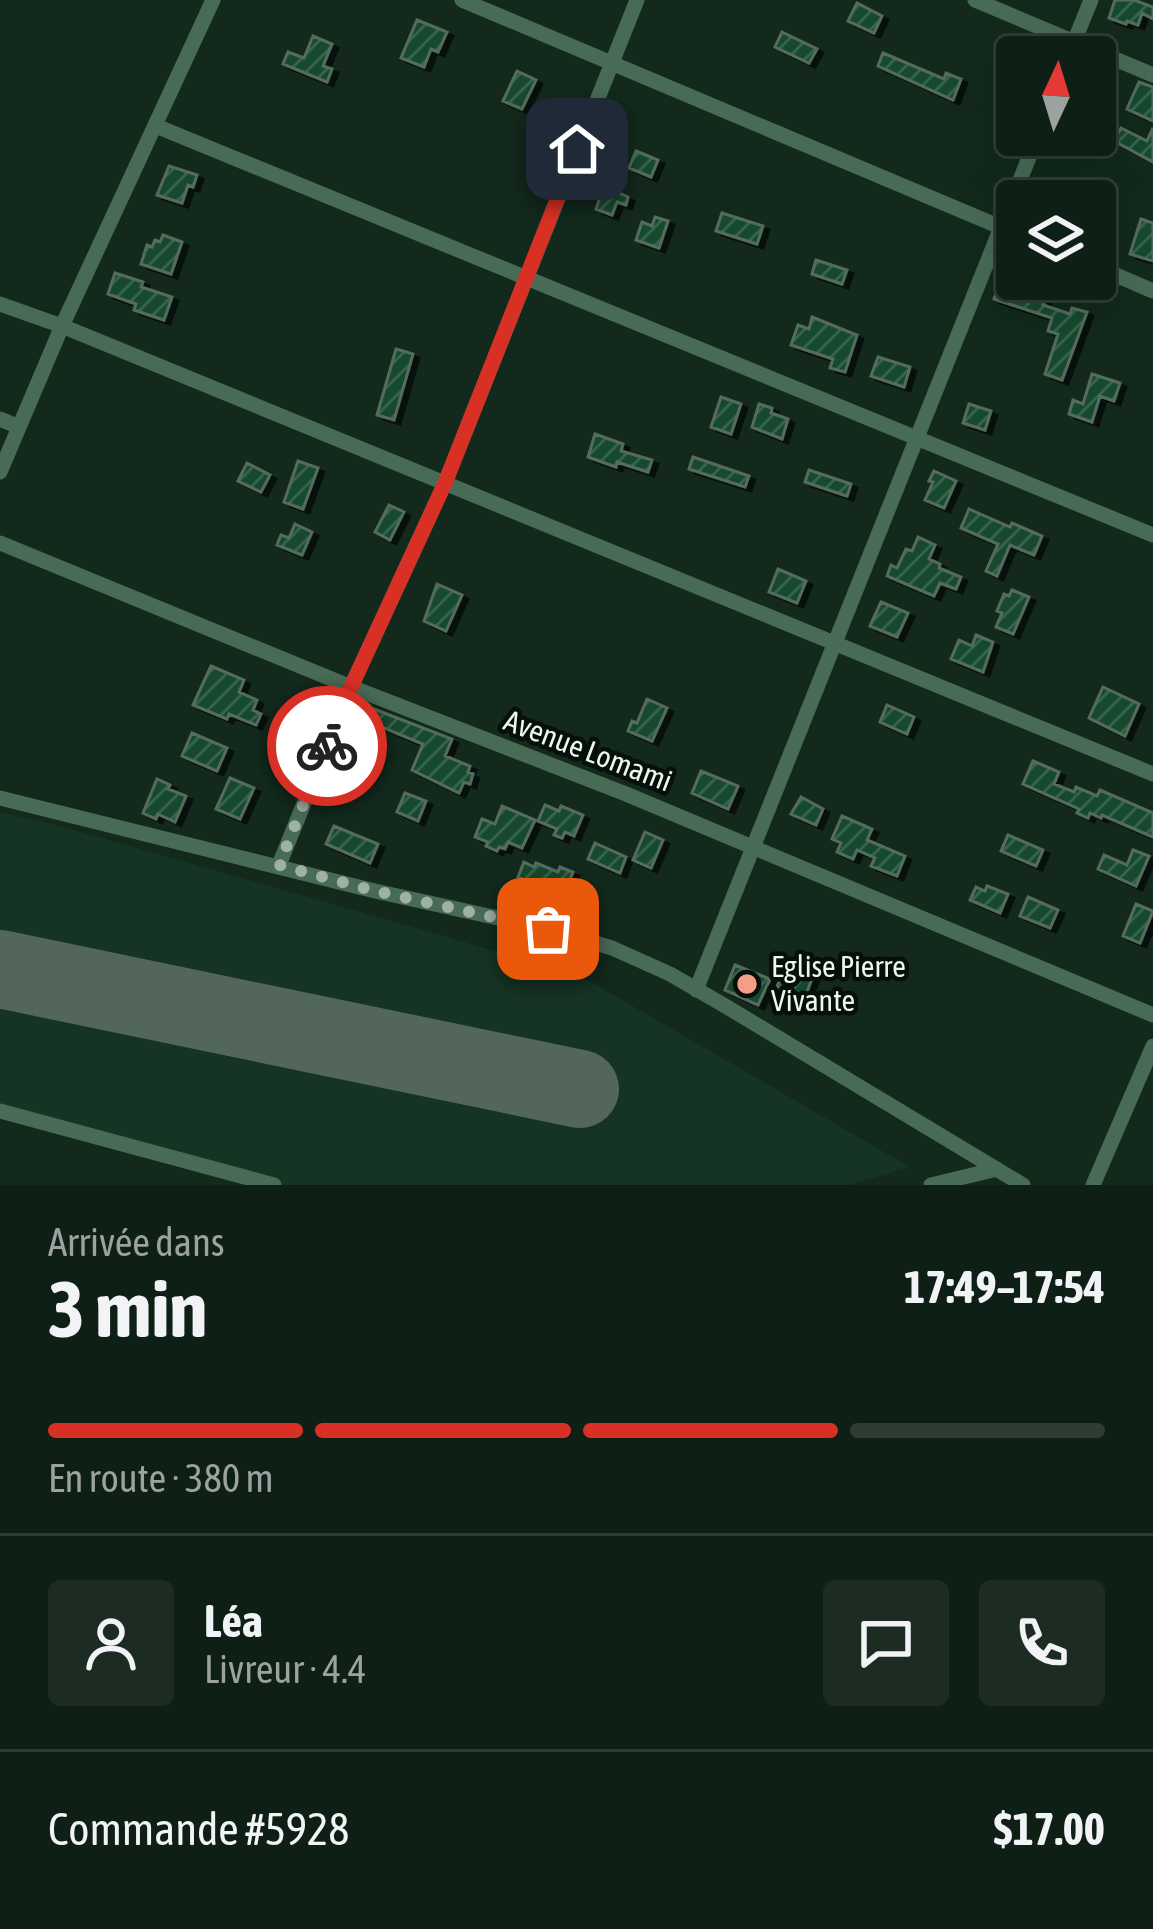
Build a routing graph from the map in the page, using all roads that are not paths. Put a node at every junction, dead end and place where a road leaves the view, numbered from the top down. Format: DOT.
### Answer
graph roads {
  1 [pos="213,0"];
  2 [pos="462,0"];
  3 [pos="637,0"];
  4 [pos="975,0"];
  5 [pos="1091,0"];
  6 [pos="1044,36"];
  7 [pos="1077,36"];
  8 [pos="611,63"];
  9 [pos="1116,64"];
  10 [pos="1153,75"];
  11 [pos="156,126"];
  12 [pos="996,225"];
  13 [pos="996,259"];
  14 [pos="1116,275"];
  15 [pos="526,278"];
  16 [pos="1153,291"];
  17 [pos="0,304"];
  18 [pos="62,326"];
  19 [pos="0,418"];
  20 [pos="19,427"];
  21 [pos="915,437"];
  22 [pos="0,472"];
  23 [pos="445,483"];
  24 [pos="1153,535"];
  25 [pos="0,543"];
  26 [pos="835,645"];
  27 [pos="351,687"];
  28 [pos="1153,774"];
  29 [pos="0,798"];
  30 [pos="755,847"];
  31 [pos="279,865"];
  32 [pos="696,991"];
  33 [pos="1153,1015"];
  34 [pos="1153,1046"];
  35 [pos="0,1112"];
  36 [pos="997,1169"];
  37 [pos="235,1180"];
  38 [pos="274,1185"];
  39 [pos="931,1185"];
  40 [pos="1023,1185"];
  41 [pos="1093,1185"];
  1 -- 11 [label="street"];
  2 -- 8 [label="street"];
  3 -- 8 [label="street"];
  4 -- 6 [label="street"];
  5 -- 7 [label="street"];
  8 -- 12 [label="street"];
  8 -- 15 [label="street"];
  9 -- 10 [label="street"];
  11 -- 15 [label="street"];
  11 -- 18 [label="street"];
  13 -- 21 [label="street"];
  14 -- 16 [label="street"];
  15 -- 21 [label="street"];
  15 -- 23 [label="street"];
  17 -- 18 [label="street"];
  18 -- 20 [label="street"];
  18 -- 23 [label="street"];
  19 -- 20 [label="street"];
  20 -- 22 [label="street"];
  21 -- 24 [label="street"];
  21 -- 26 [label="street"];
  23 -- 26 [label="street"];
  23 -- 27 [label="street"];
  25 -- 27 [label="street, Avenue Lomami"];
  26 -- 28 [label="street"];
  26 -- 30 [label="street"];
  27 -- 30 [label="street, Avenue Lomami"];
  27 -- 31 [label="street"];
  29 -- 31 [label="street"];
  30 -- 32 [label="street"];
  30 -- 33 [label="street, Avenue Lomami"];
  31 -- 32 [label="street"];
  32 -- 36 [label="street"];
  34 -- 41 [label="street"];
  35 -- 37 [label="street"];
  36 -- 39 [label="street"];
  36 -- 40 [label="street"];
  37 -- 38 [label="street"];
}
